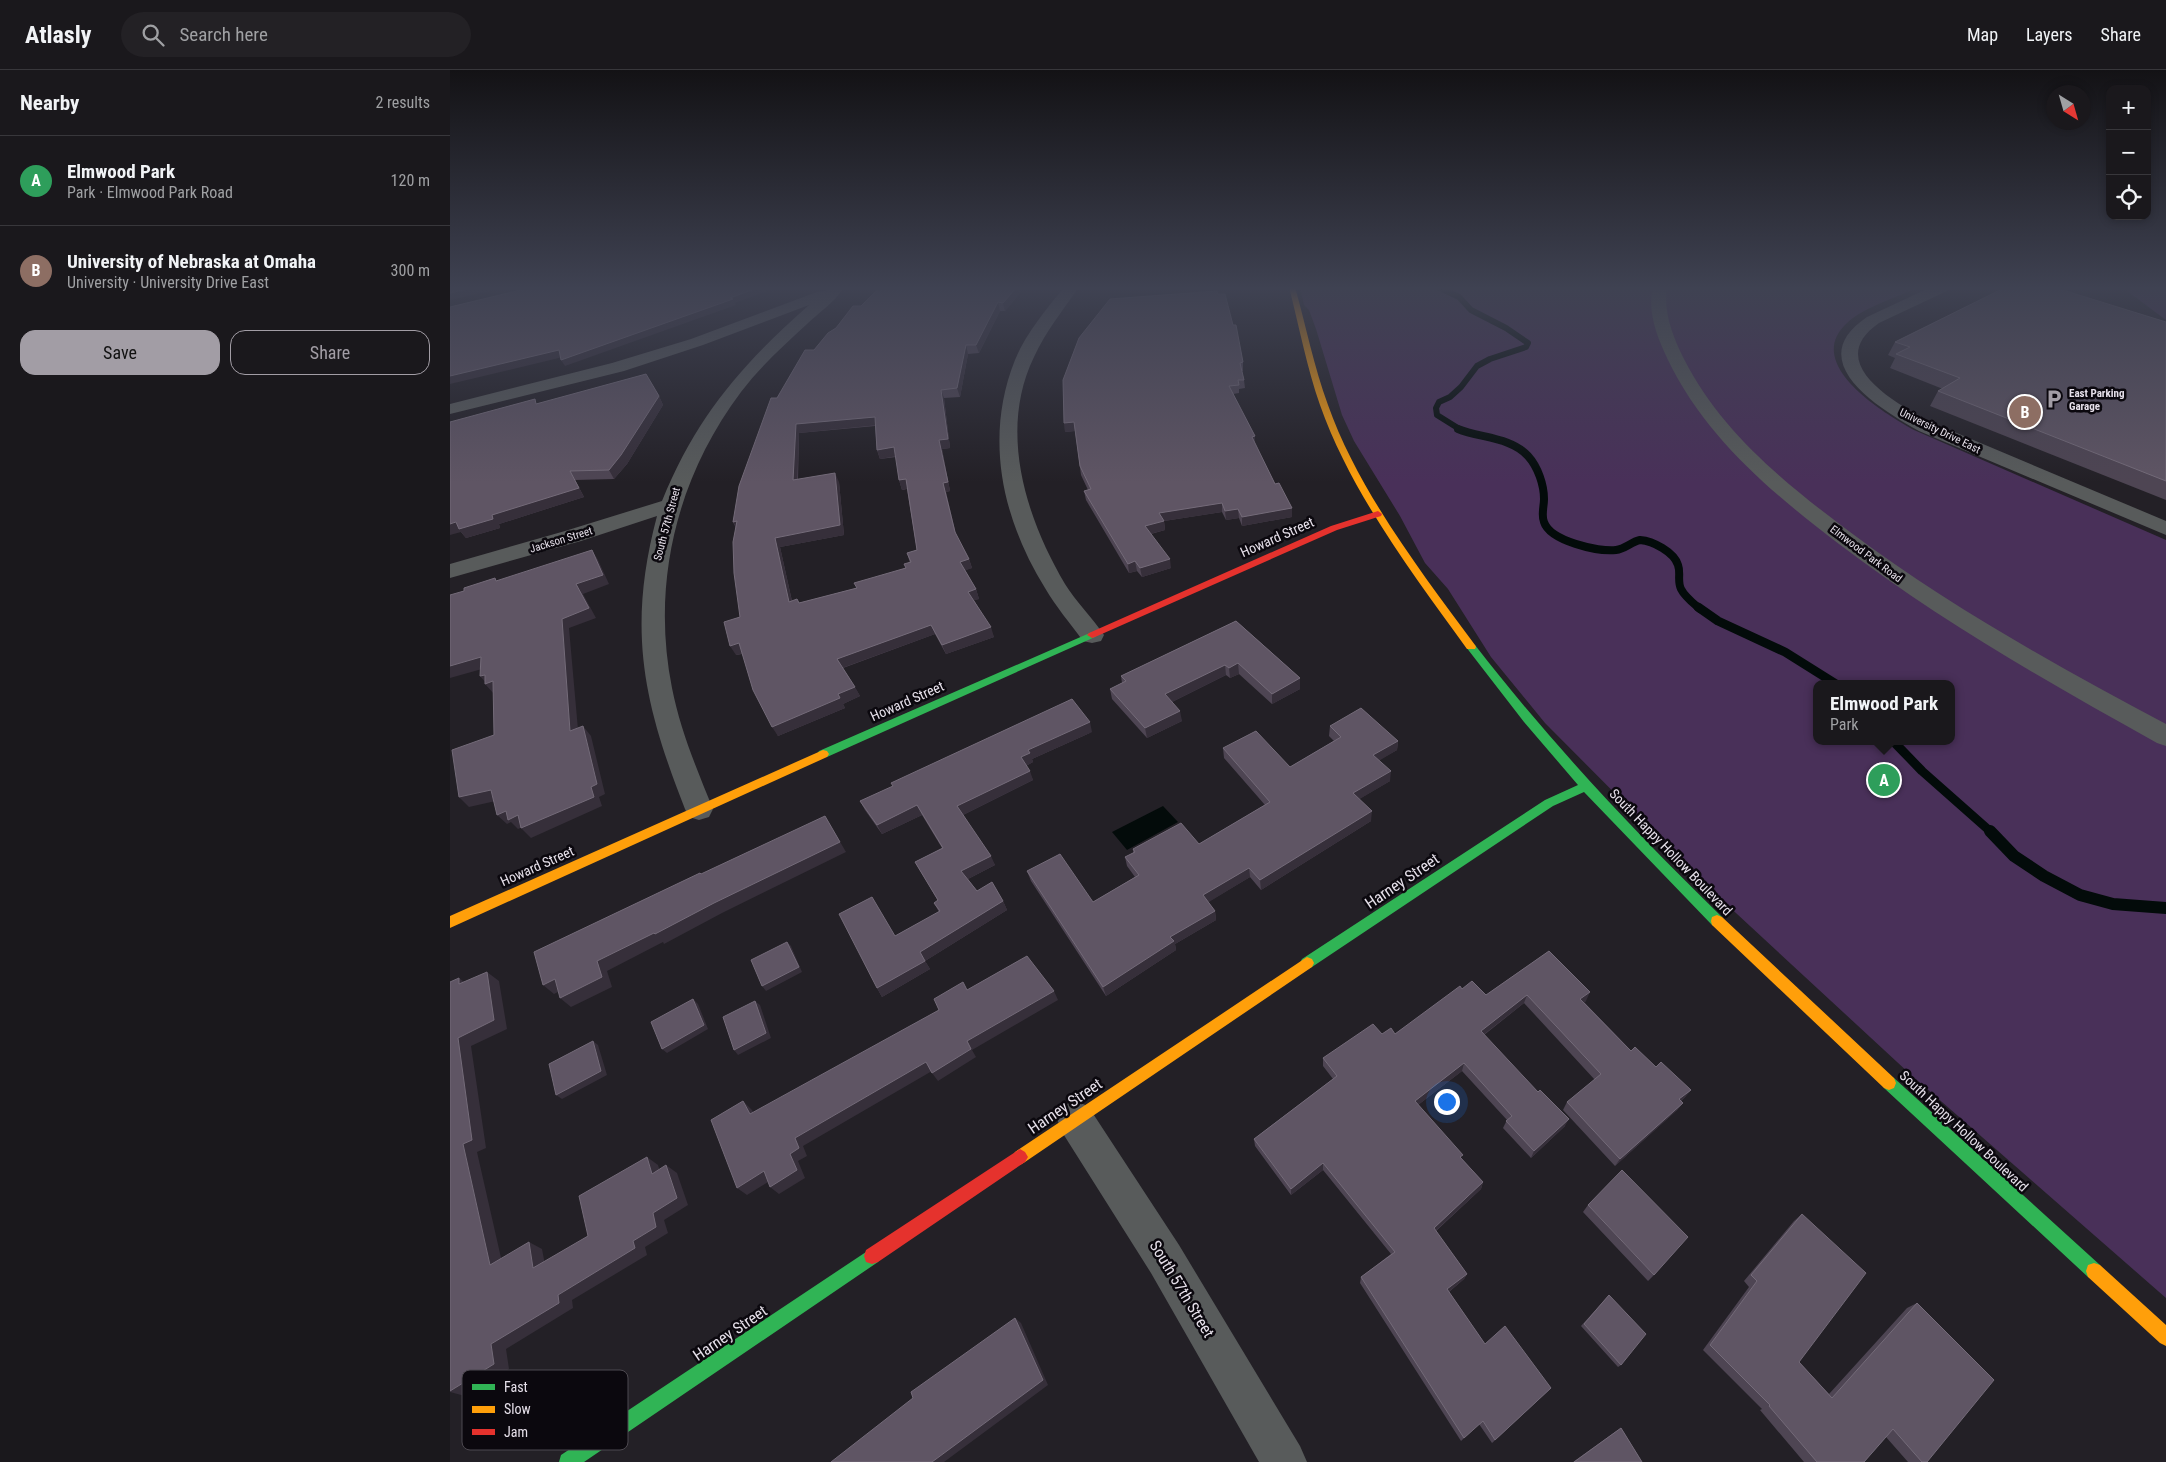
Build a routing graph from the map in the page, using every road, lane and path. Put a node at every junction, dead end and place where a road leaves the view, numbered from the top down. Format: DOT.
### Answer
graph roads {
  1 [pos="664,352"];
  2 [pos="769,352"];
  3 [pos="1026,352"];
  4 [pos="1309,352"];
  5 [pos="1672,352"];
  6 [pos="1849,352"];
  7 [pos="450,409"];
  8 [pos="670,505"];
  9 [pos="1378,514"];
  10 [pos="2166,529"];
  11 [pos="450,570"];
  12 [pos="1092,635"];
  13 [pos="2166,736"];
  14 [pos="1586,786"];
  15 [pos="699,809"];
  16 [pos="450,922"];
  17 [pos="1075,1119"];
  18 [pos="2166,1337"];
  19 [pos="628,1421"];
  20 [pos="586,1450"];
  21 [pos="568,1462"];
  22 [pos="1284,1462"];
  1 -- 7 [label="street"];
  2 -- 8 [label="street, South 57th Street"];
  3 -- 12 [label="street"];
  4 -- 9 [label="street, South Happy Hollow Boulevard"];
  5 -- 13 [label="street, Elmwood Park Road"];
  6 -- 10 [label="street, University Drive East"];
  8 -- 11 [label="street, Jackson Street"];
  8 -- 15 [label="street, South 57th Street"];
  9 -- 12 [label="street, Howard Street"];
  9 -- 14 [label="street, South Happy Hollow Boulevard"];
  12 -- 15 [label="street, Howard Street"];
  14 -- 17 [label="street, Harney Street"];
  14 -- 18 [label="street, South Happy Hollow Boulevard"];
  15 -- 16 [label="street, Howard Street"];
  17 -- 19 [label="street, Harney Street"];
  17 -- 22 [label="street, South 57th Street"];
  20 -- 21 [label="street, Harney Street"];
}
